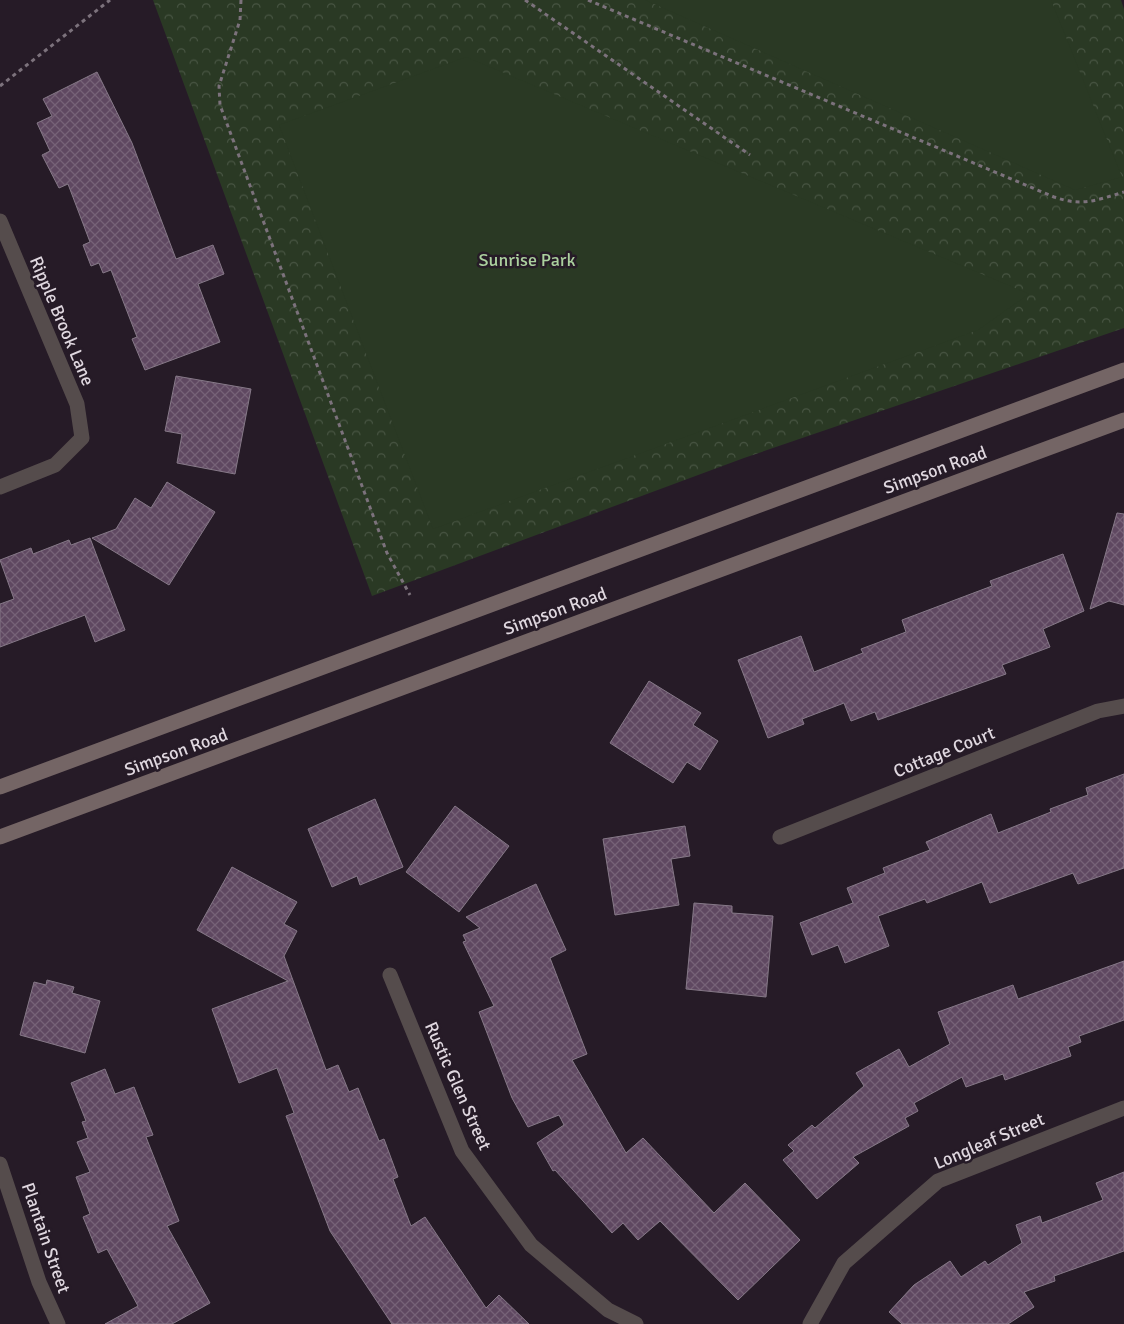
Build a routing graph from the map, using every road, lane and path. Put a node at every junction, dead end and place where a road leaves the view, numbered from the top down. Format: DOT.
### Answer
graph roads {
  1 [pos="110,0"];
  2 [pos="241,0"];
  3 [pos="525,0"];
  4 [pos="588,0"];
  5 [pos="0,86"];
  6 [pos="750,155"];
  7 [pos="1124,192"];
  8 [pos="0,221"];
  9 [pos="1124,370"];
  10 [pos="1124,420"];
  11 [pos="0,487"];
  12 [pos="410,595"];
  13 [pos="1124,706"];
  14 [pos="0,787"];
  15 [pos="0,837"];
  16 [pos="780,837"];
  17 [pos="390,975"];
  18 [pos="1124,1108"];
  19 [pos="0,1164"];
  20 [pos="58,1324"];
  21 [pos="636,1324"];
  22 [pos="810,1324"];
  1 -- 5 [label="path"];
  2 -- 12 [label="path"];
  3 -- 6 [label="path"];
  4 -- 7 [label="path"];
  8 -- 11 [label="street, Ripple Brook Lane"];
  9 -- 14 [label="main road, Simpson Road"];
  10 -- 15 [label="main road, Simpson Road"];
  13 -- 16 [label="street, Cottage Court"];
  17 -- 21 [label="street, Rustic Glen Street"];
  18 -- 22 [label="street, Longleaf Street"];
  19 -- 20 [label="street, Plantain Street"];
}
